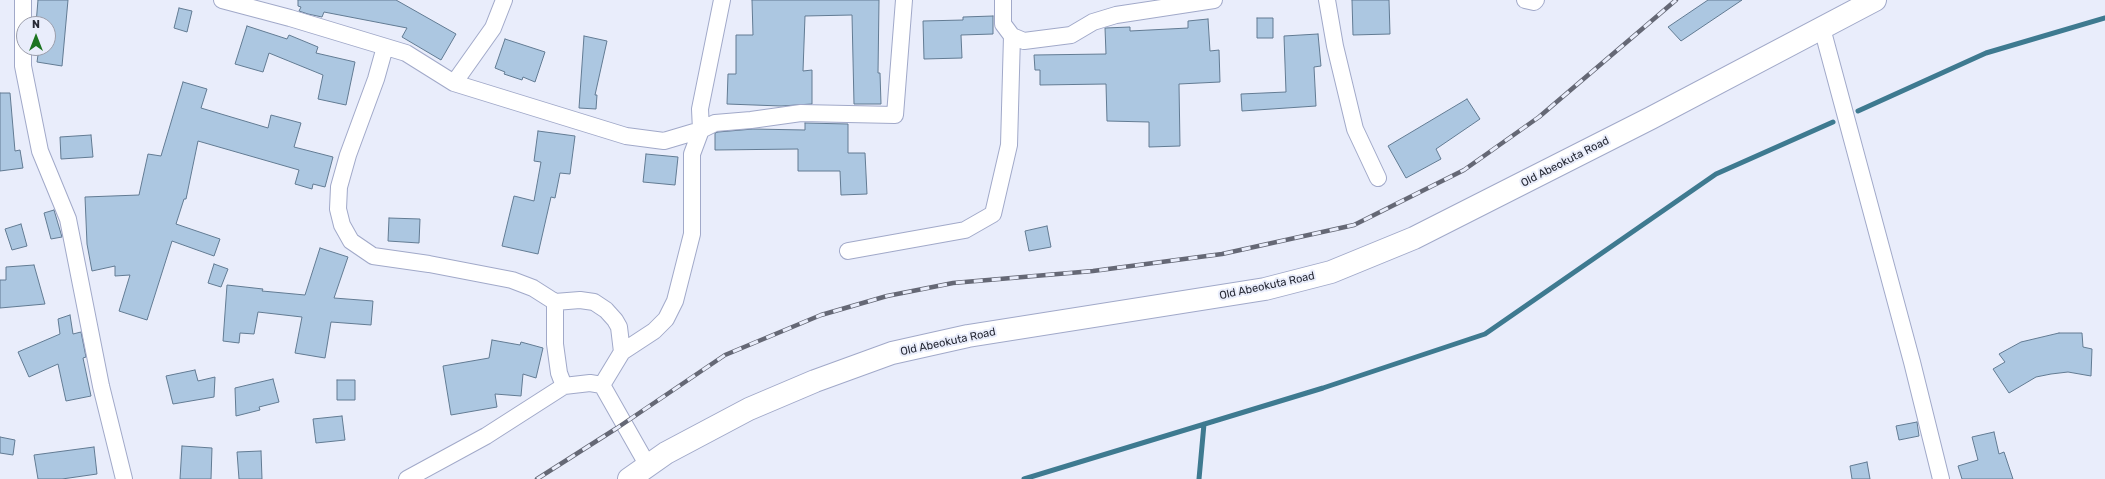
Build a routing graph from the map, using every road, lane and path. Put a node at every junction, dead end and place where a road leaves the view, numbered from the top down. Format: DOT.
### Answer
graph roads {
  1 [pos="23,0"];
  2 [pos="222,0"];
  3 [pos="504,0"];
  4 [pos="722,0"];
  5 [pos="904,0"];
  6 [pos="1003,0"];
  7 [pos="1214,0"];
  8 [pos="1327,0"];
  9 [pos="1525,0"];
  10 [pos="1536,0"];
  11 [pos="1875,0"];
  12 [pos="1822,28"];
  13 [pos="1012,36"];
  14 [pos="385,47"];
  15 [pos="454,83"];
  16 [pos="701,130"];
  17 [pos="1378,178"];
  18 [pos="848,251"];
  19 [pos="555,302"];
  20 [pos="622,352"];
  21 [pos="602,385"];
  22 [pos="564,386"];
  23 [pos="648,466"];
  24 [pos="124,479"];
  25 [pos="407,479"];
  26 [pos="629,479"];
  27 [pos="1941,479"];
  1 -- 24 [label="street"];
  2 -- 14 [label="street"];
  3 -- 15 [label="street"];
  4 -- 16 [label="street"];
  5 -- 16 [label="street"];
  6 -- 13 [label="street"];
  7 -- 13 [label="street"];
  8 -- 17 [label="street"];
  9 -- 10 [label="street"];
  11 -- 12 [label="highway, Old Abeokuta Road"];
  12 -- 23 [label="highway, Old Abeokuta Road"];
  12 -- 27 [label="street"];
  13 -- 18 [label="street"];
  14 -- 15 [label="street"];
  14 -- 19 [label="street"];
  15 -- 16 [label="street"];
  16 -- 20 [label="street"];
  19 -- 20 [label="street"];
  19 -- 22 [label="street"];
  20 -- 21 [label="street"];
  21 -- 22 [label="street"];
  21 -- 23 [label="street"];
  22 -- 25 [label="street"];
  23 -- 26 [label="highway, Old Abeokuta Road"];
}
